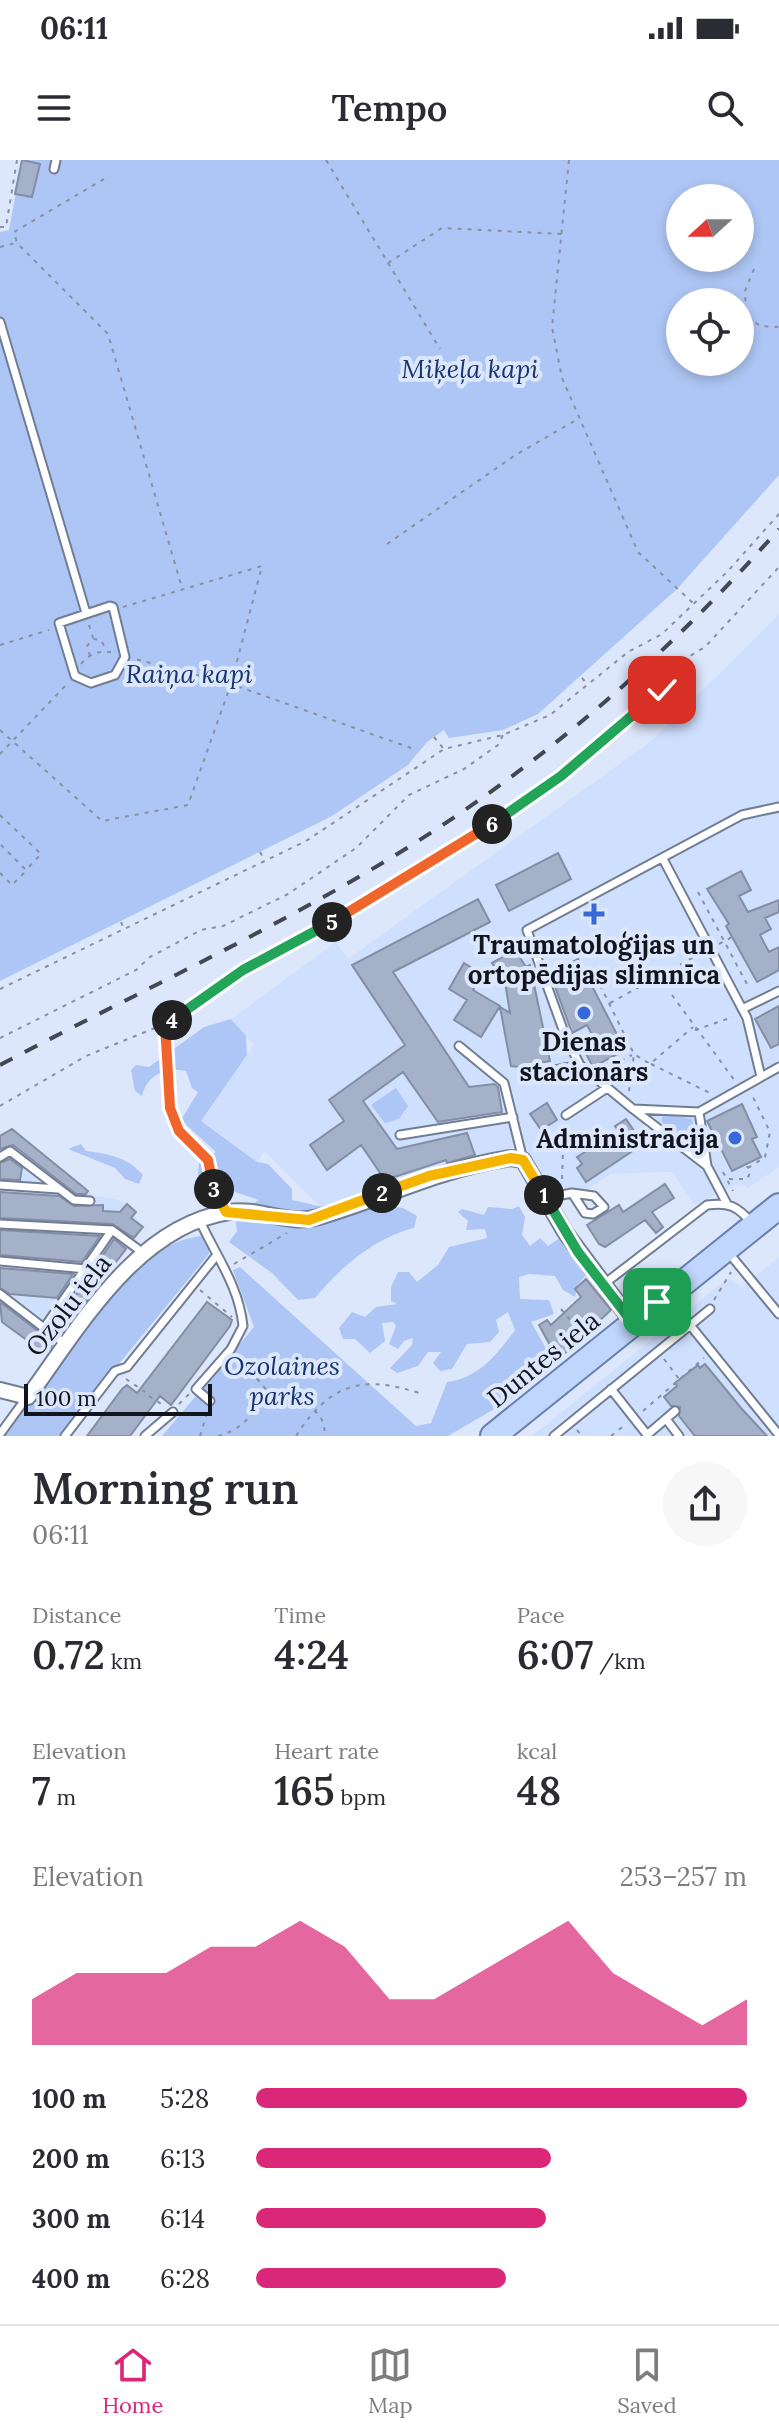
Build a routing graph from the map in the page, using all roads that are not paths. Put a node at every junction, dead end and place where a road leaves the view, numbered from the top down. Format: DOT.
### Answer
graph roads {
  1 [pos="0,322"];
  2 [pos="86,613"];
  3 [pos="779,807"];
  4 [pos="663,859"];
  5 [pos="779,991"];
  6 [pos="742,1011"];
  7 [pos="459,1046"];
  8 [pos="580,1065"];
  9 [pos="779,1067"];
  10 [pos="540,1073"];
  11 [pos="761,1077"];
  12 [pos="607,1088"];
  13 [pos="630,1106"];
  14 [pos="699,1112"];
  15 [pos="566,1115"];
  16 [pos="513,1117"];
  17 [pos="400,1135"];
  18 [pos="0,1157"];
  19 [pos="523,1160"];
  20 [pos="707,1166"];
  21 [pos="0,1185"];
  22 [pos="61,1190"];
  23 [pos="572,1193"];
  24 [pos="546,1198"];
  25 [pos="90,1201"];
  26 [pos="726,1202"];
  27 [pos="779,1206"];
  28 [pos="200,1221"];
  29 [pos="0,1224"];
  30 [pos="754,1224"];
  31 [pos="112,1230"];
  32 [pos="142,1252"];
  33 [pos="216,1256"];
  34 [pos="728,1259"];
  35 [pos="0,1261"];
  36 [pos="86,1269"];
  37 [pos="602,1285"];
  38 [pos="0,1294"];
  39 [pos="710,1309"];
  40 [pos="779,1314"];
  41 [pos="632,1322"];
  42 [pos="690,1325"];
  43 [pos="44,1328"];
  44 [pos="60,1340"];
  45 [pos="611,1389"];
  46 [pos="0,1390"];
  47 [pos="28,1397"];
  48 [pos="210,1401"];
  49 [pos="175,1409"];
  50 [pos="675,1411"];
  51 [pos="666,1419"];
  52 [pos="0,1434"];
  53 [pos="648,1435"];
  54 [pos="779,1435"];
  55 [pos="65,1436"];
  56 [pos="145,1436"];
  57 [pos="493,1436"];
  58 [pos="554,1436"];
  59 [pos="679,1436"];
  1 -- 2 [label="lane"];
  2 -- 2 [label="lane"];
  3 -- 4 [label="lane"];
  4 -- 6 [label="lane"];
  4 -- 8 [label="lane"];
  5 -- 6 [label="lane"];
  6 -- 11 [label="lane"];
  7 -- 16 [label="lane"];
  8 -- 10 [label="lane"];
  8 -- 12 [label="lane"];
  9 -- 11 [label="lane"];
  11 -- 14 [label="lane"];
  12 -- 13 [label="lane"];
  12 -- 15 [label="lane"];
  13 -- 14 [label="lane"];
  13 -- 20 [label="lane"];
  14 -- 20 [label="lane"];
  16 -- 17 [label="lane"];
  16 -- 19 [label="lane"];
  18 -- 22 [label="lane"];
  19 -- 24 [label="street"];
  19 -- 28 [label="street, Ozolu iela"];
  20 -- 26 [label="lane"];
  21 -- 22 [label="lane"];
  22 -- 25 [label="lane"];
  23 -- 24 [label="lane"];
  24 -- 37 [label="street"];
  26 -- 30 [label="lane"];
  26 -- 37 [label="lane"];
  27 -- 30 [label="main road, Duntes iela"];
  28 -- 32 [label="street, Ozolu iela"];
  28 -- 33 [label="lane"];
  29 -- 31 [label="lane"];
  30 -- 34 [label="main road, Duntes iela"];
  31 -- 32 [label="lane"];
  31 -- 36 [label="lane"];
  32 -- 47 [label="street, Ozolu iela"];
  33 -- 48 [label="lane"];
  33 -- 55 [label="lane"];
  34 -- 40 [label="lane"];
  34 -- 41 [label="main road, Duntes iela"];
  35 -- 36 [label="lane"];
  36 -- 43 [label="lane"];
  37 -- 41 [label="street"];
  38 -- 43 [label="lane"];
  39 -- 42 [label="lane"];
  41 -- 57 [label="main road, Duntes iela"];
  42 -- 45 [label="lane"];
  42 -- 54 [label="lane"];
  43 -- 44 [label="lane"];
  45 -- 53 [label="lane"];
  45 -- 58 [label="lane"];
  46 -- 47 [label="street"];
  47 -- 52 [label="lane"];
  49 -- 56 [label="lane"];
  50 -- 51 [label="lane"];
  51 -- 53 [label="lane"];
  51 -- 59 [label="lane"];
}
